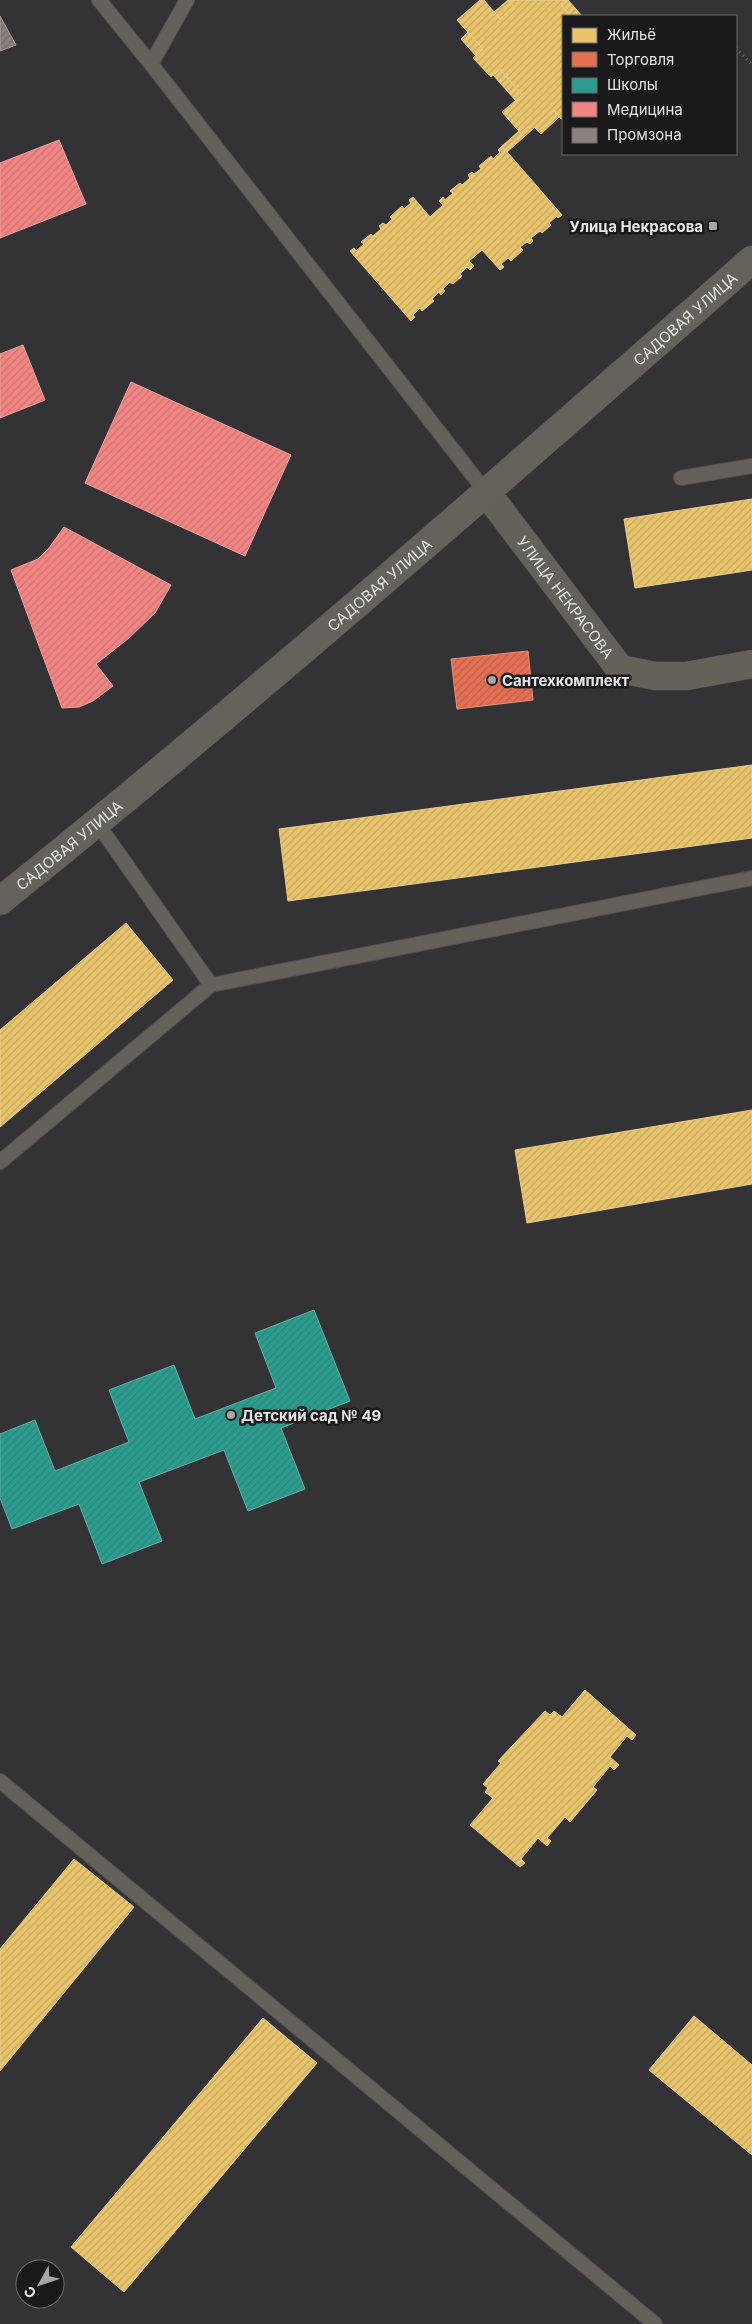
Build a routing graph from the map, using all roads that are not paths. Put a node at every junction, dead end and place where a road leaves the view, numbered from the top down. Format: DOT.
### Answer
graph roads {
  1 [pos="99,0"];
  2 [pos="187,0"];
  3 [pos="151,64"];
  4 [pos="752,260"];
  5 [pos="752,466"];
  6 [pos="681,478"];
  7 [pos="486,492"];
  8 [pos="752,664"];
  9 [pos="97,823"];
  10 [pos="752,878"];
  11 [pos="0,901"];
  12 [pos="211,985"];
  13 [pos="0,1162"];
  14 [pos="0,1781"];
  15 [pos="655,2324"];
  1 -- 3 [label="lane"];
  2 -- 3 [label="lane"];
  3 -- 7 [label="lane"];
  4 -- 7 [label="main road, САДОВАЯ УЛИЦА"];
  5 -- 6 [label="lane"];
  7 -- 8 [label="street, УЛИЦА НЕКРАСОВА"];
  7 -- 9 [label="main road, САДОВАЯ УЛИЦА"];
  9 -- 11 [label="main road, САДОВАЯ УЛИЦА"];
  9 -- 12 [label="lane"];
  10 -- 12 [label="lane"];
  12 -- 13 [label="lane"];
  14 -- 15 [label="lane"];
}
